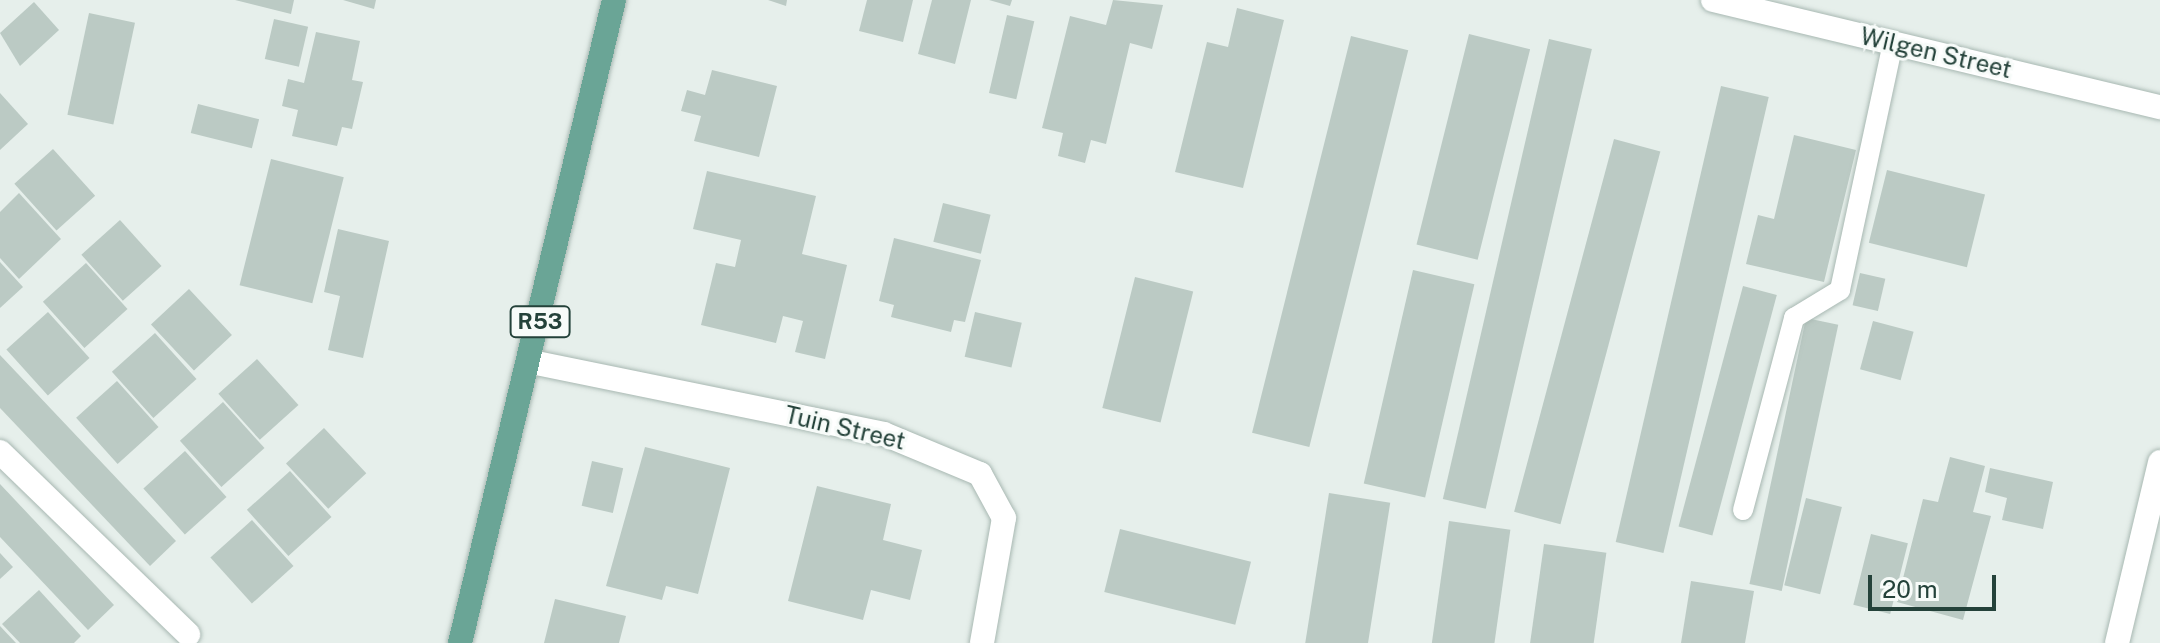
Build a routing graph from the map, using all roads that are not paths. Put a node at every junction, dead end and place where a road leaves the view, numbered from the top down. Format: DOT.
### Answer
graph roads {
  1 [pos="614,0"];
  2 [pos="1713,0"];
  3 [pos="1893,43"];
  4 [pos="2160,107"];
  5 [pos="531,362"];
  6 [pos="0,452"];
  7 [pos="2160,462"];
  8 [pos="1743,510"];
  9 [pos="188,634"];
  10 [pos="460,643"];
  11 [pos="982,643"];
  12 [pos="2117,643"];
  1 -- 5 [label="main road, R53"];
  2 -- 3 [label="street, Wilgen Street"];
  3 -- 4 [label="street, Wilgen Street"];
  3 -- 8 [label="lane"];
  5 -- 10 [label="main road, R53"];
  5 -- 11 [label="street, Tuin Street"];
  6 -- 9 [label="street"];
  7 -- 12 [label="street"];
}
